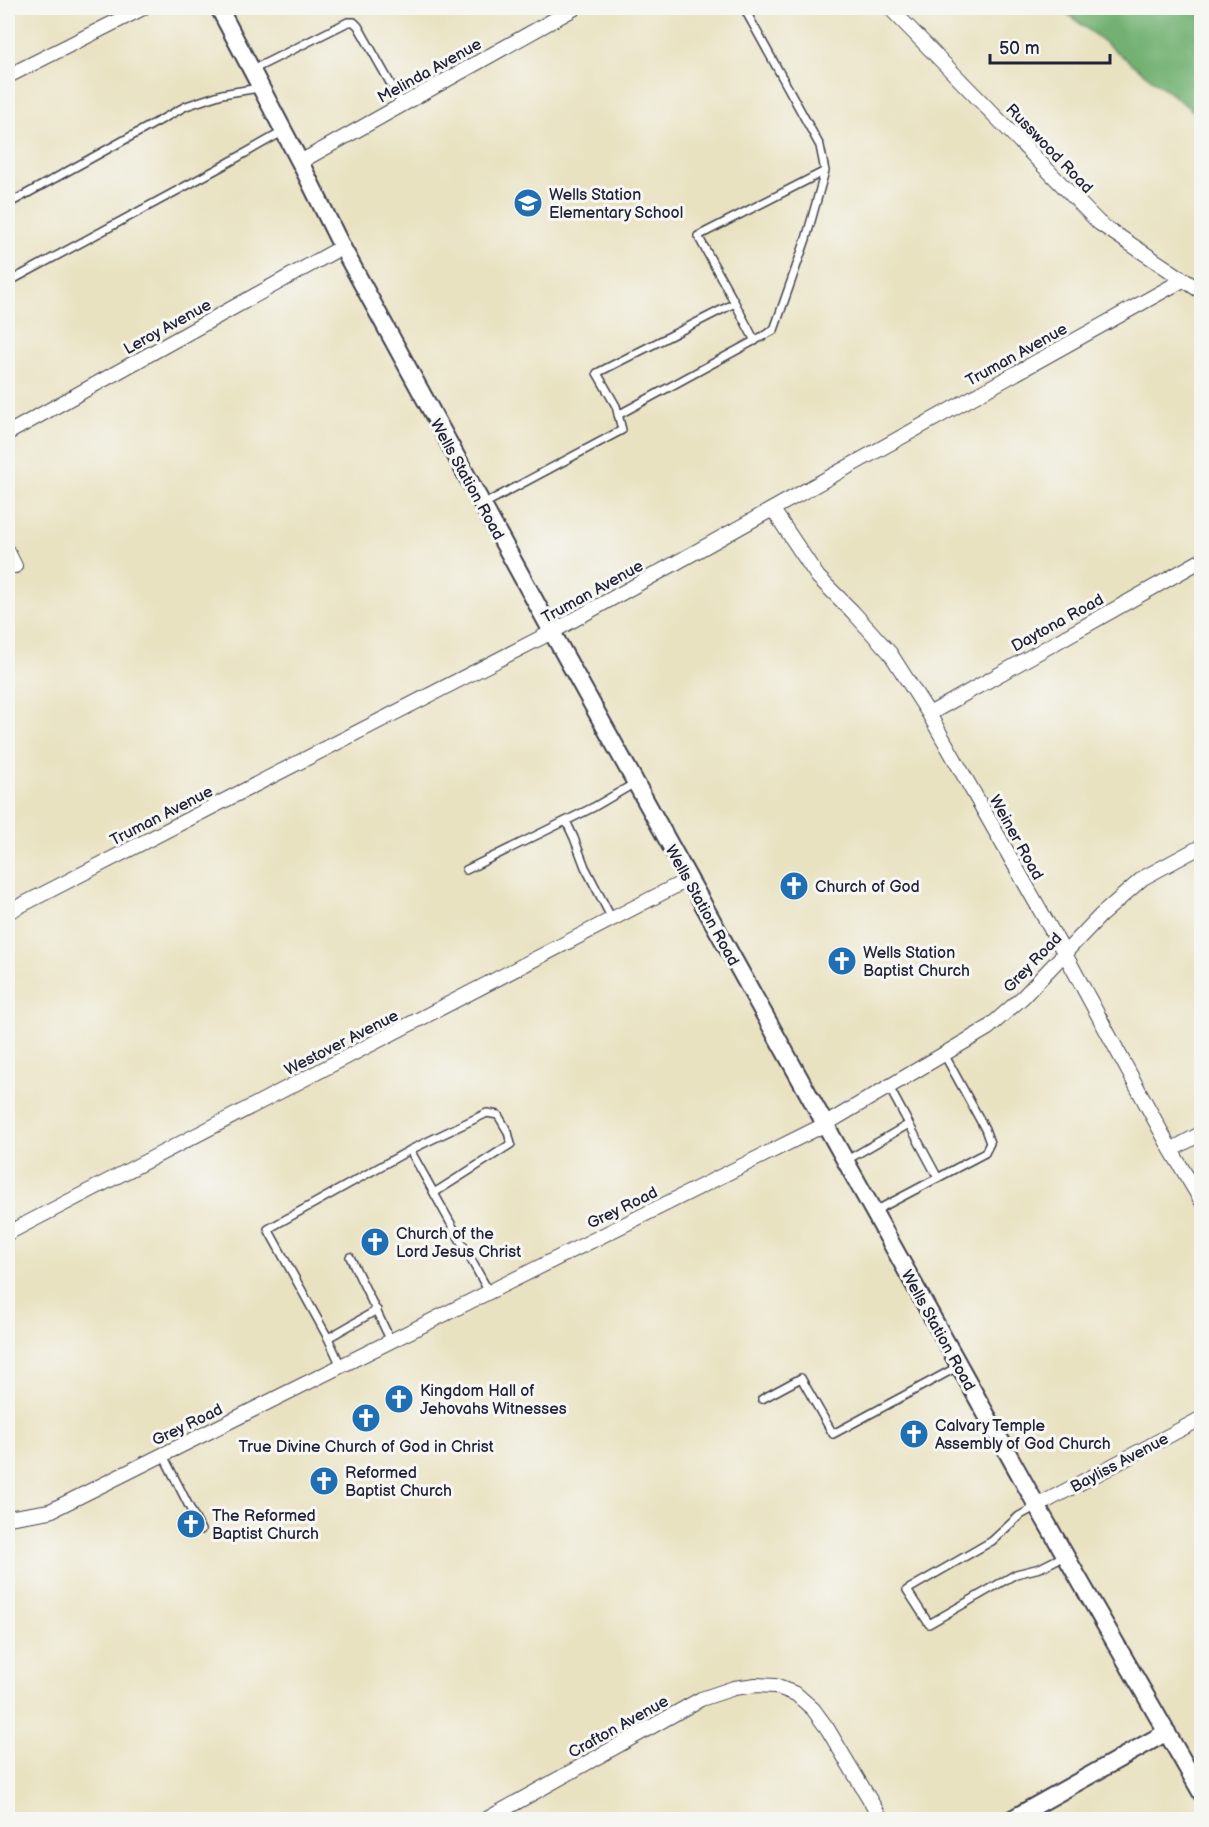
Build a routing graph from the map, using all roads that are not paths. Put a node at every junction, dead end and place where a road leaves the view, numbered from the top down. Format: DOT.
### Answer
graph roads {
  1 [pos="142,8"];
  2 [pos="219,8"];
  3 [pos="575,8"];
  4 [pos="744,8"];
  5 [pos="890,8"];
  6 [pos="252,70"];
  7 [pos="8,76"];
  8 [pos="261,88"];
  9 [pos="402,104"];
  10 [pos="284,131"];
  11 [pos="300,162"];
  12 [pos="825,171"];
  13 [pos="8,204"];
  14 [pos="342,247"];
  15 [pos="8,279"];
  16 [pos="1183,280"];
  17 [pos="1202,292"];
  18 [pos="735,303"];
  19 [pos="755,341"];
  20 [pos="618,415"];
  21 [pos="8,433"];
  22 [pos="482,505"];
  23 [pos="773,510"];
  24 [pos="8,552"];
  25 [pos="1202,560"];
  26 [pos="15,566"];
  27 [pos="552,632"];
  28 [pos="929,714"];
  29 [pos="635,783"];
  30 [pos="566,821"];
  31 [pos="1202,846"];
  32 [pos="466,870"];
  33 [pos="689,879"];
  34 [pos="8,912"];
  35 [pos="612,919"];
  36 [pos="1065,954"];
  37 [pos="944,1054"];
  38 [pos="889,1087"];
  39 [pos="909,1124"];
  40 [pos="824,1125"];
  41 [pos="1202,1133"];
  42 [pos="410,1150"];
  43 [pos="1171,1150"];
  44 [pos="845,1161"];
  45 [pos="938,1178"];
  46 [pos="434,1193"];
  47 [pos="1202,1202"];
  48 [pos="873,1212"];
  49 [pos="8,1233"];
  50 [pos="350,1257"];
  51 [pos="489,1292"];
  52 [pos="377,1310"];
  53 [pos="328,1338"];
  54 [pos="392,1341"];
  55 [pos="341,1366"];
  56 [pos="959,1366"];
  57 [pos="762,1400"];
  58 [pos="1202,1418"];
  59 [pos="163,1455"];
  60 [pos="1037,1506"];
  61 [pos="8,1518"];
  62 [pos="201,1530"];
  63 [pos="1065,1555"];
  64 [pos="1167,1732"];
  65 [pos="1202,1794"];
  66 [pos="485,1820"];
  67 [pos="882,1820"];
  68 [pos="1010,1820"];
  1 -- 7 [label="street"];
  2 -- 6 [label="street, Wells Station Road"];
  3 -- 9 [label="street, Melinda Avenue"];
  4 -- 12 [label="lane"];
  5 -- 16 [label="street, Russwood Road"];
  6 -- 8 [label="street, Wells Station Road"];
  6 -- 9 [label="lane"];
  8 -- 10 [label="street, Wells Station Road"];
  8 -- 13 [label="lane"];
  9 -- 11 [label="street, Melinda Avenue"];
  10 -- 11 [label="street, Wells Station Road"];
  10 -- 15 [label="lane"];
  11 -- 14 [label="street, Wells Station Road"];
  12 -- 18 [label="lane"];
  12 -- 19 [label="lane"];
  14 -- 21 [label="street, Leroy Avenue"];
  14 -- 22 [label="street, Wells Station Road"];
  16 -- 17 [label="street, Russwood Road"];
  16 -- 23 [label="street, Truman Avenue"];
  18 -- 19 [label="lane"];
  18 -- 20 [label="lane"];
  19 -- 20 [label="lane"];
  20 -- 22 [label="lane"];
  22 -- 27 [label="street, Wells Station Road"];
  23 -- 27 [label="street, Truman Avenue"];
  23 -- 28 [label="street, Weiner Road"];
  24 -- 26 [label="street"];
  25 -- 28 [label="street, Daytona Road"];
  27 -- 29 [label="street, Wells Station Road"];
  27 -- 34 [label="street, Truman Avenue"];
  28 -- 36 [label="street, Weiner Road"];
  29 -- 30 [label="lane"];
  29 -- 33 [label="street, Wells Station Road"];
  30 -- 32 [label="lane"];
  30 -- 35 [label="lane"];
  31 -- 36 [label="street, Grey Road"];
  33 -- 35 [label="street, Westover Avenue"];
  33 -- 40 [label="street, Wells Station Road"];
  35 -- 49 [label="street, Westover Avenue"];
  36 -- 37 [label="street, Grey Road"];
  36 -- 43 [label="street, Weiner Road"];
  37 -- 38 [label="street, Grey Road"];
  37 -- 45 [label="lane"];
  38 -- 39 [label="lane"];
  38 -- 40 [label="street, Grey Road"];
  39 -- 44 [label="lane"];
  39 -- 45 [label="lane"];
  40 -- 44 [label="street, Wells Station Road"];
  40 -- 51 [label="street, Grey Road"];
  41 -- 43 [label="street"];
  42 -- 46 [label="lane"];
  42 -- 46 [label="lane"];
  42 -- 53 [label="lane"];
  43 -- 47 [label="street, Weiner Road"];
  44 -- 48 [label="street, Wells Station Road"];
  45 -- 48 [label="lane"];
  46 -- 51 [label="lane"];
  48 -- 56 [label="street, Wells Station Road"];
  50 -- 52 [label="lane"];
  51 -- 54 [label="street, Grey Road"];
  52 -- 53 [label="lane"];
  52 -- 54 [label="lane"];
  53 -- 55 [label="lane"];
  54 -- 55 [label="street, Grey Road"];
  55 -- 59 [label="street, Grey Road"];
  56 -- 57 [label="lane"];
  56 -- 60 [label="street, Wells Station Road"];
  58 -- 60 [label="street, Bayliss Avenue"];
  59 -- 61 [label="street, Grey Road"];
  59 -- 62 [label="lane"];
  60 -- 63 [label="street, Wells Station Road"];
  60 -- 63 [label="lane"];
  63 -- 64 [label="street, Wells Station Road"];
  64 -- 65 [label="street, Wells Station Road"];
  64 -- 68 [label="street"];
  66 -- 67 [label="street, Crafton Avenue"];
}
